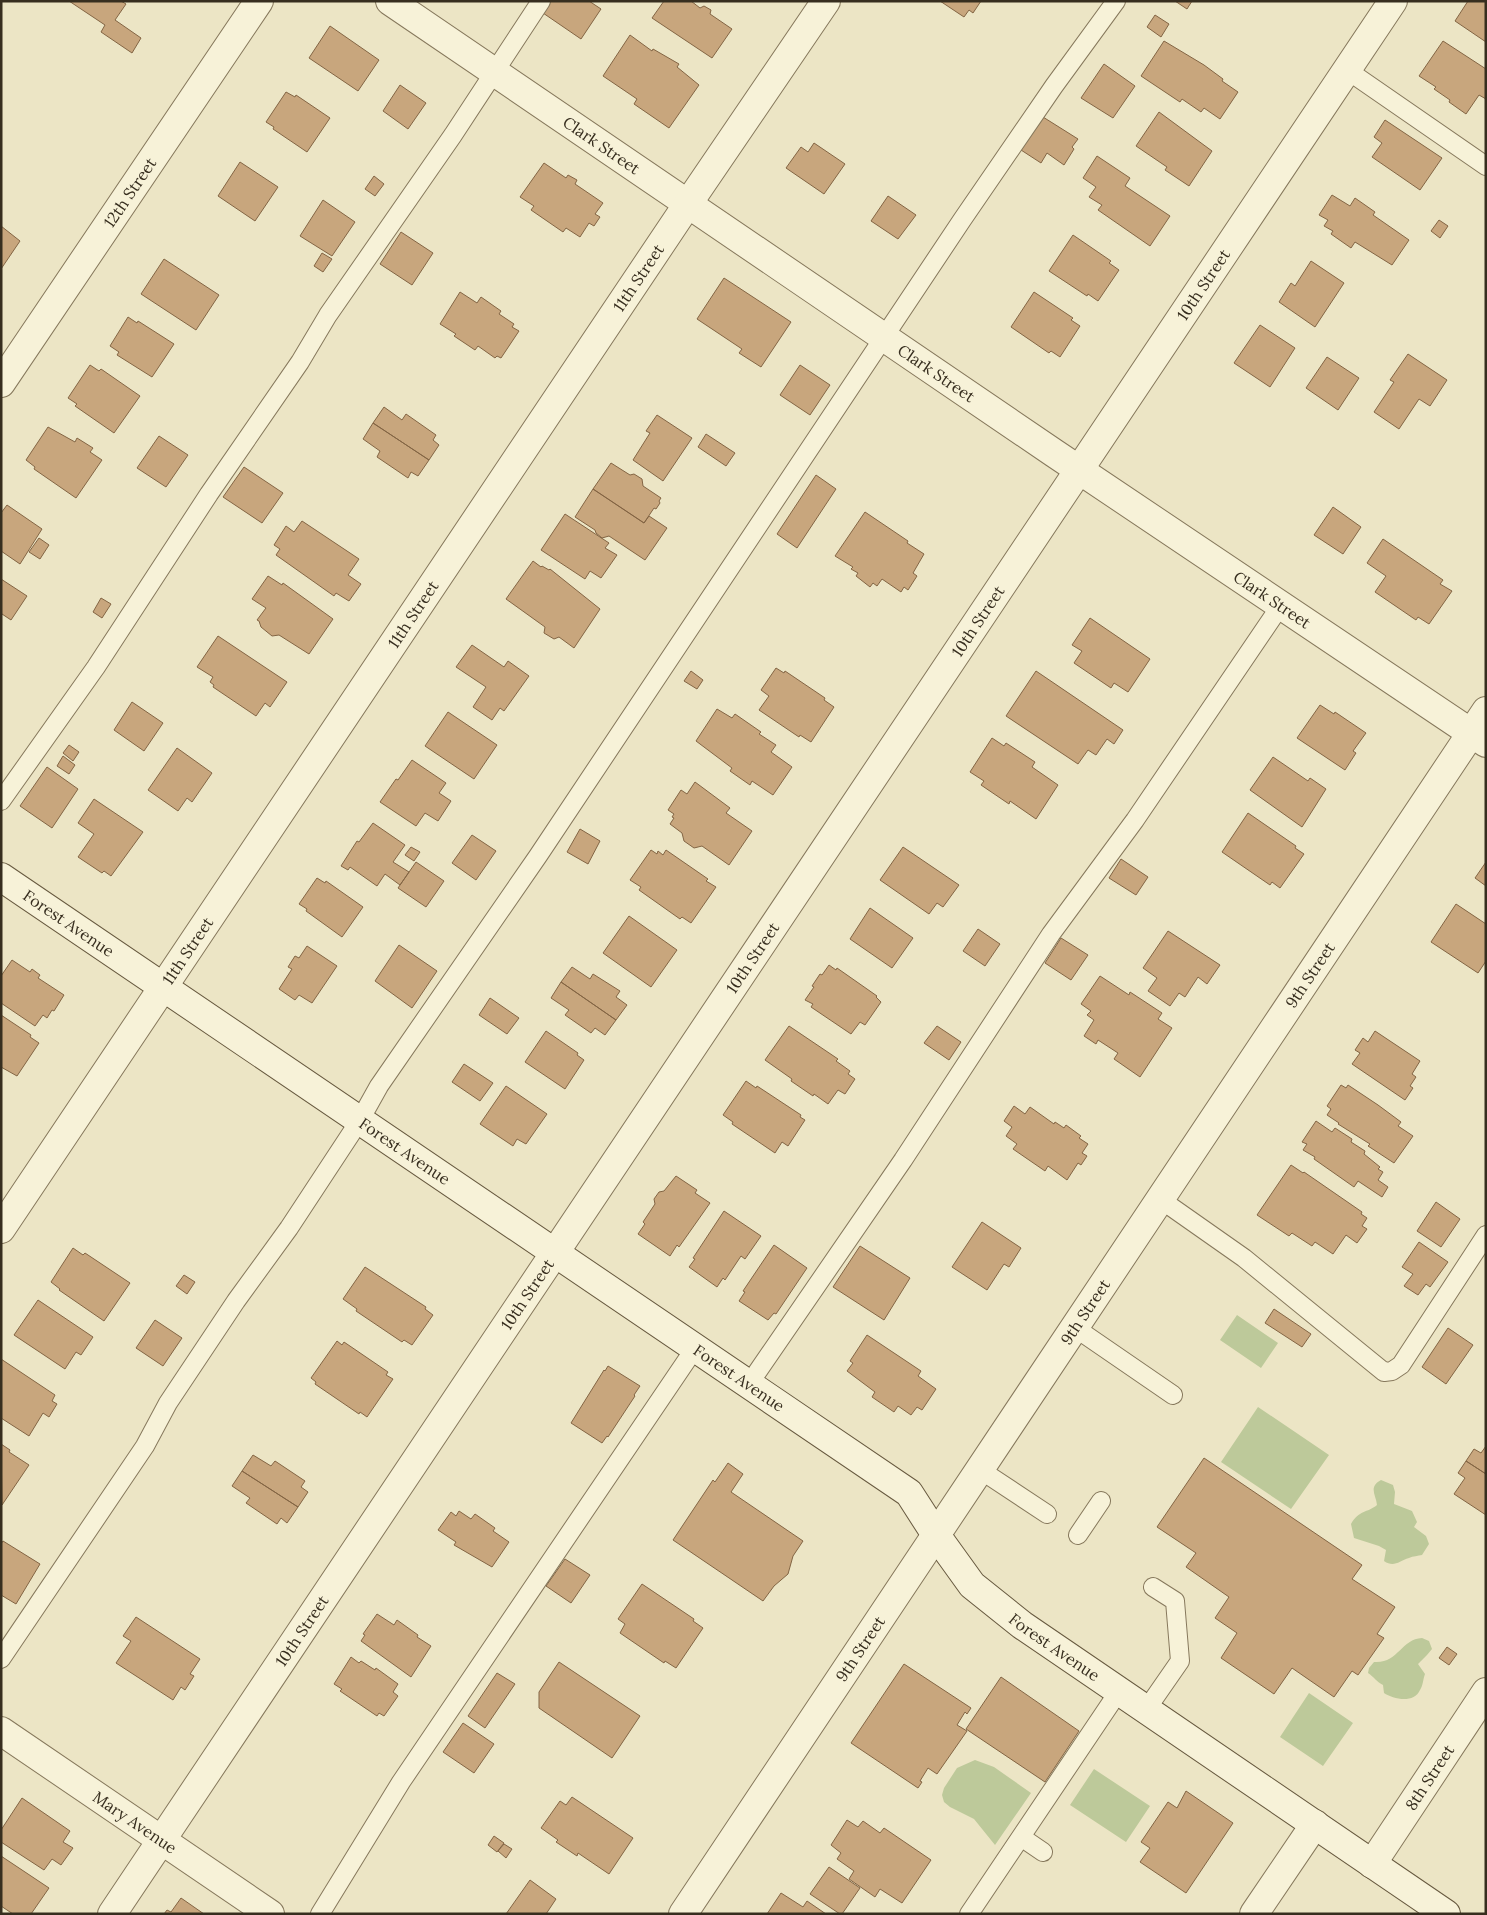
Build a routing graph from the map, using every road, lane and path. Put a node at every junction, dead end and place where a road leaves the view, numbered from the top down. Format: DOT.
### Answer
graph roads {
  1 [pos="259,1"];
  2 [pos="390,1"];
  3 [pos="541,1"];
  4 [pos="826,1"];
  5 [pos="1116,1"];
  6 [pos="1393,1"];
  7 [pos="1347,70"];
  8 [pos="494,72"];
  9 [pos="1486,166"];
  10 [pos="688,204"];
  11 [pos="885,337"];
  12 [pos="1,383"];
  13 [pos="1080,470"];
  14 [pos="1281,605"];
  15 [pos="1481,729"];
  16 [pos="1,801"];
  17 [pos="1,877"];
  18 [pos="163,987"];
  19 [pos="360,1120"];
  20 [pos="1160,1198"];
  21 [pos="1,1229"];
  22 [pos="1486,1235"];
  23 [pos="555,1253"];
  24 [pos="1074,1327"];
  25 [pos="695,1348"];
  26 [pos="749,1384"];
  27 [pos="1173,1394"];
  28 [pos="979,1469"];
  29 [pos="1101,1501"];
  30 [pos="1047,1514"];
  31 [pos="936,1535"];
  32 [pos="1078,1535"];
  33 [pos="1153,1587"];
  34 [pos="1,1659"];
  35 [pos="1119,1691"];
  36 [pos="1486,1692"];
  37 [pos="1146,1710"];
  38 [pos="1,1731"];
  39 [pos="1315,1824"];
  40 [pos="1020,1837"];
  41 [pos="161,1840"];
  42 [pos="1043,1852"];
  43 [pos="1372,1864"];
  44 [pos="112,1914"];
  45 [pos="270,1914"];
  46 [pos="320,1914"];
  47 [pos="683,1914"];
  48 [pos="969,1914"];
  49 [pos="1254,1914"];
  50 [pos="1446,1914"];
  1 -- 12 [label="street, 12th Street"];
  2 -- 8 [label="street, Clark Street"];
  3 -- 8 [label="lane"];
  4 -- 10 [label="street, 11th Street"];
  5 -- 11 [label="lane"];
  6 -- 7 [label="street, 10th Street"];
  7 -- 9 [label="lane"];
  7 -- 13 [label="street, 10th Street"];
  8 -- 10 [label="street, Clark Street"];
  8 -- 16 [label="lane"];
  10 -- 11 [label="street, Clark Street"];
  10 -- 18 [label="street, 11th Street"];
  11 -- 13 [label="street, Clark Street"];
  11 -- 19 [label="lane"];
  13 -- 14 [label="street, Clark Street"];
  13 -- 23 [label="street, 10th Street"];
  14 -- 15 [label="street, Clark Street"];
  14 -- 26 [label="lane"];
  15 -- 20 [label="street, 9th Street"];
  17 -- 18 [label="street, Forest Avenue"];
  18 -- 19 [label="street, Forest Avenue"];
  18 -- 21 [label="street, 11th Street"];
  19 -- 23 [label="street, Forest Avenue"];
  19 -- 34 [label="lane"];
  20 -- 22 [label="lane"];
  20 -- 24 [label="street, 9th Street"];
  23 -- 25 [label="street, Forest Avenue"];
  23 -- 41 [label="street, 10th Street"];
  24 -- 27 [label="lane"];
  24 -- 28 [label="street, 9th Street"];
  25 -- 26 [label="street, Forest Avenue"];
  25 -- 46 [label="lane"];
  26 -- 31 [label="street, Forest Avenue"];
  28 -- 30 [label="lane"];
  28 -- 31 [label="street, 9th Street"];
  29 -- 32 [label="lane"];
  31 -- 35 [label="street, Forest Avenue"];
  31 -- 47 [label="street, 9th Street"];
  33 -- 37 [label="lane"];
  35 -- 37 [label="street, Forest Avenue"];
  35 -- 40 [label="lane"];
  36 -- 43 [label="street, 8th Street"];
  37 -- 39 [label="street, Forest Avenue"];
  38 -- 41 [label="street, Mary Avenue"];
  39 -- 43 [label="street, Forest Avenue"];
  39 -- 49 [label="street"];
  40 -- 42 [label="lane"];
  40 -- 48 [label="lane"];
  41 -- 44 [label="street, 10th Street"];
  41 -- 45 [label="street, Mary Avenue"];
  43 -- 50 [label="street, Forest Avenue"];
}
